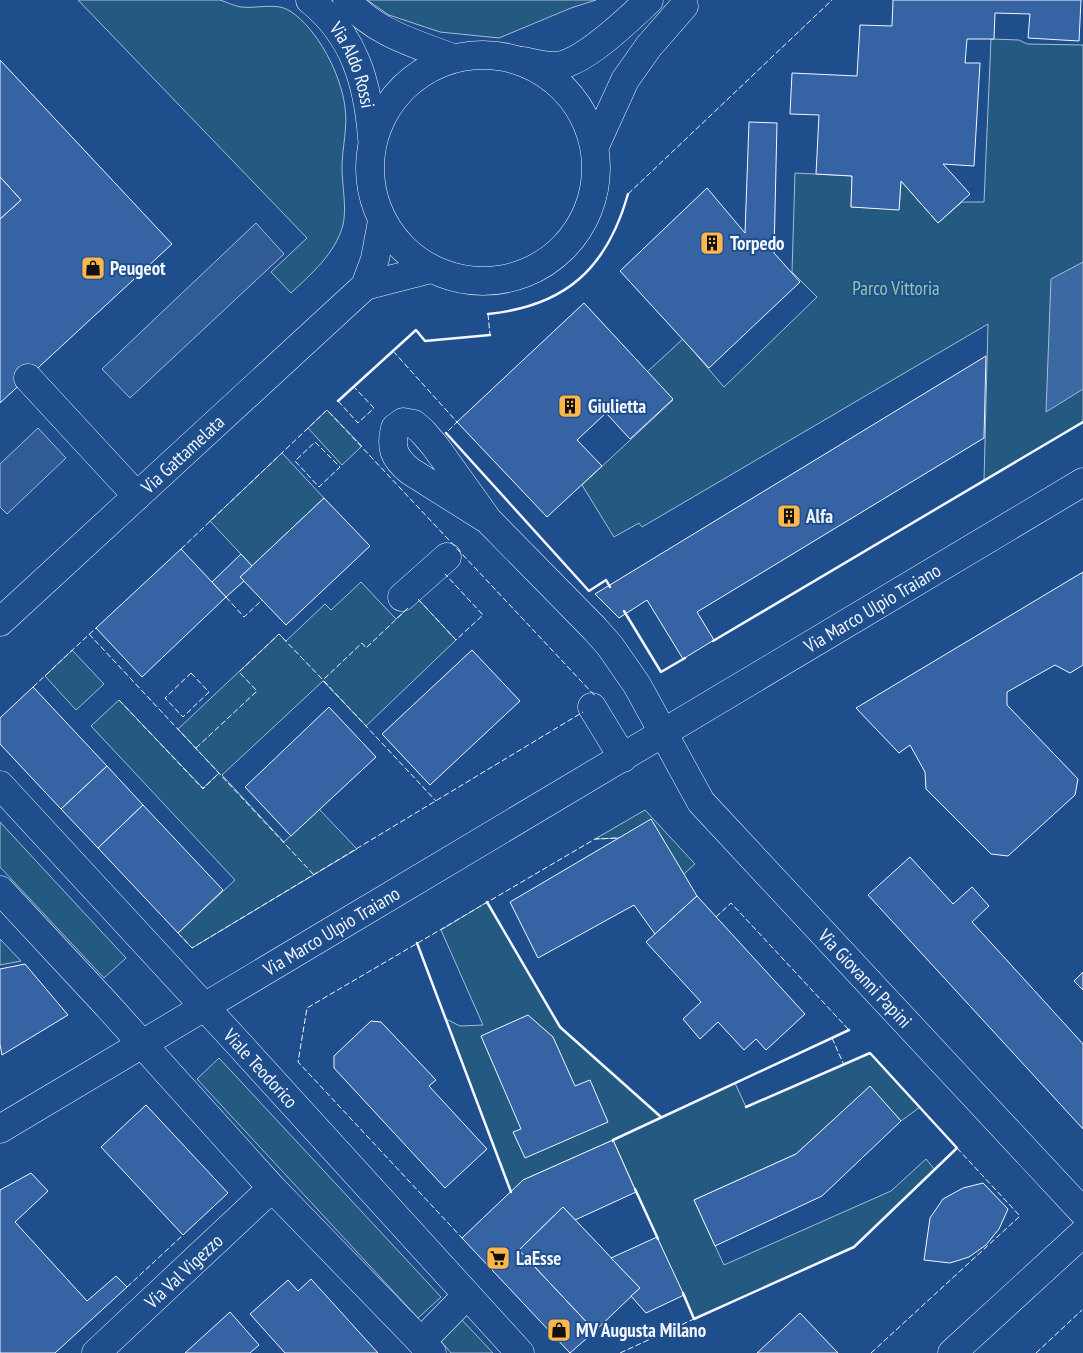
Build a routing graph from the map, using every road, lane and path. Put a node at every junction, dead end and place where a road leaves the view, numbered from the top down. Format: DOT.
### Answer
graph roads {
  1 [pos="310,0"];
  2 [pos="347,0"];
  3 [pos="649,0"];
  4 [pos="684,6"];
  5 [pos="452,58"];
  6 [pos="523,61"];
  7 [pos="372,142"];
  8 [pos="595,146"];
  9 [pos="382,221"];
  10 [pos="431,269"];
  11 [pos="365,286"];
  12 [pos="28,378"];
  13 [pos="1083,482"];
  14 [pos="136,496"];
  15 [pos="488,520"];
  16 [pos="446,557"];
  17 [pos="402,597"];
  18 [pos="0,622"];
  19 [pos="592,707"];
  20 [pos="663,734"];
  21 [pos="623,758"];
  22 [pos="0,785"];
  23 [pos="0,890"];
  24 [pos="205,1007"];
  25 [pos="142,1045"];
  26 [pos="0,1129"];
  27 [pos="272,1188"];
  28 [pos="1083,1212"];
  29 [pos="1083,1232"];
  30 [pos="467,1296"];
  31 [pos="427,1347"];
  32 [pos="96,1353"];
  33 [pos="520,1353"];
  34 [pos="952,1353"];
  1 -- 7 [label="main road, Via Aldo Rossi"];
  2 -- 5 [label="main road, Via Aldo Rossi"];
  3 -- 6 [label="main road"];
  4 -- 8 [label="main road"];
  5 -- 6 [label="main road"];
  5 -- 7 [label="main road"];
  6 -- 8 [label="main road"];
  7 -- 9 [label="main road"];
  8 -- 10 [label="main road"];
  9 -- 10 [label="main road"];
  9 -- 11 [label="main road, Via Gattamelata"];
  10 -- 11 [label="main road, Via Gattamelata"];
  11 -- 14 [label="main road, Via Gattamelata"];
  12 -- 14 [label="main road"];
  13 -- 20 [label="main road, Via Marco Ulpio Traiano"];
  14 -- 18 [label="main road, Via Gattamelata"];
  15 -- 20 [label="main road"];
  16 -- 17 [label="main road"];
  19 -- 21 [label="main road"];
  20 -- 21 [label="main road, Via Marco Ulpio Traiano"];
  20 -- 28 [label="main road, Via Giovanni Papini"];
  21 -- 24 [label="main road, Via Marco Ulpio Traiano"];
  22 -- 24 [label="main road, Viale Teodorico"];
  23 -- 25 [label="main road"];
  24 -- 25 [label="main road, Via Marco Ulpio Traiano"];
  24 -- 30 [label="main road, Viale Teodorico"];
  25 -- 26 [label="main road, Via Marco Ulpio Traiano"];
  25 -- 27 [label="main road"];
  27 -- 31 [label="main road"];
  27 -- 32 [label="main road, Via Val Vigezzo"];
  29 -- 34 [label="main road"];
  30 -- 31 [label="main road"];
  30 -- 33 [label="main road, Viale Teodorico"];
}
